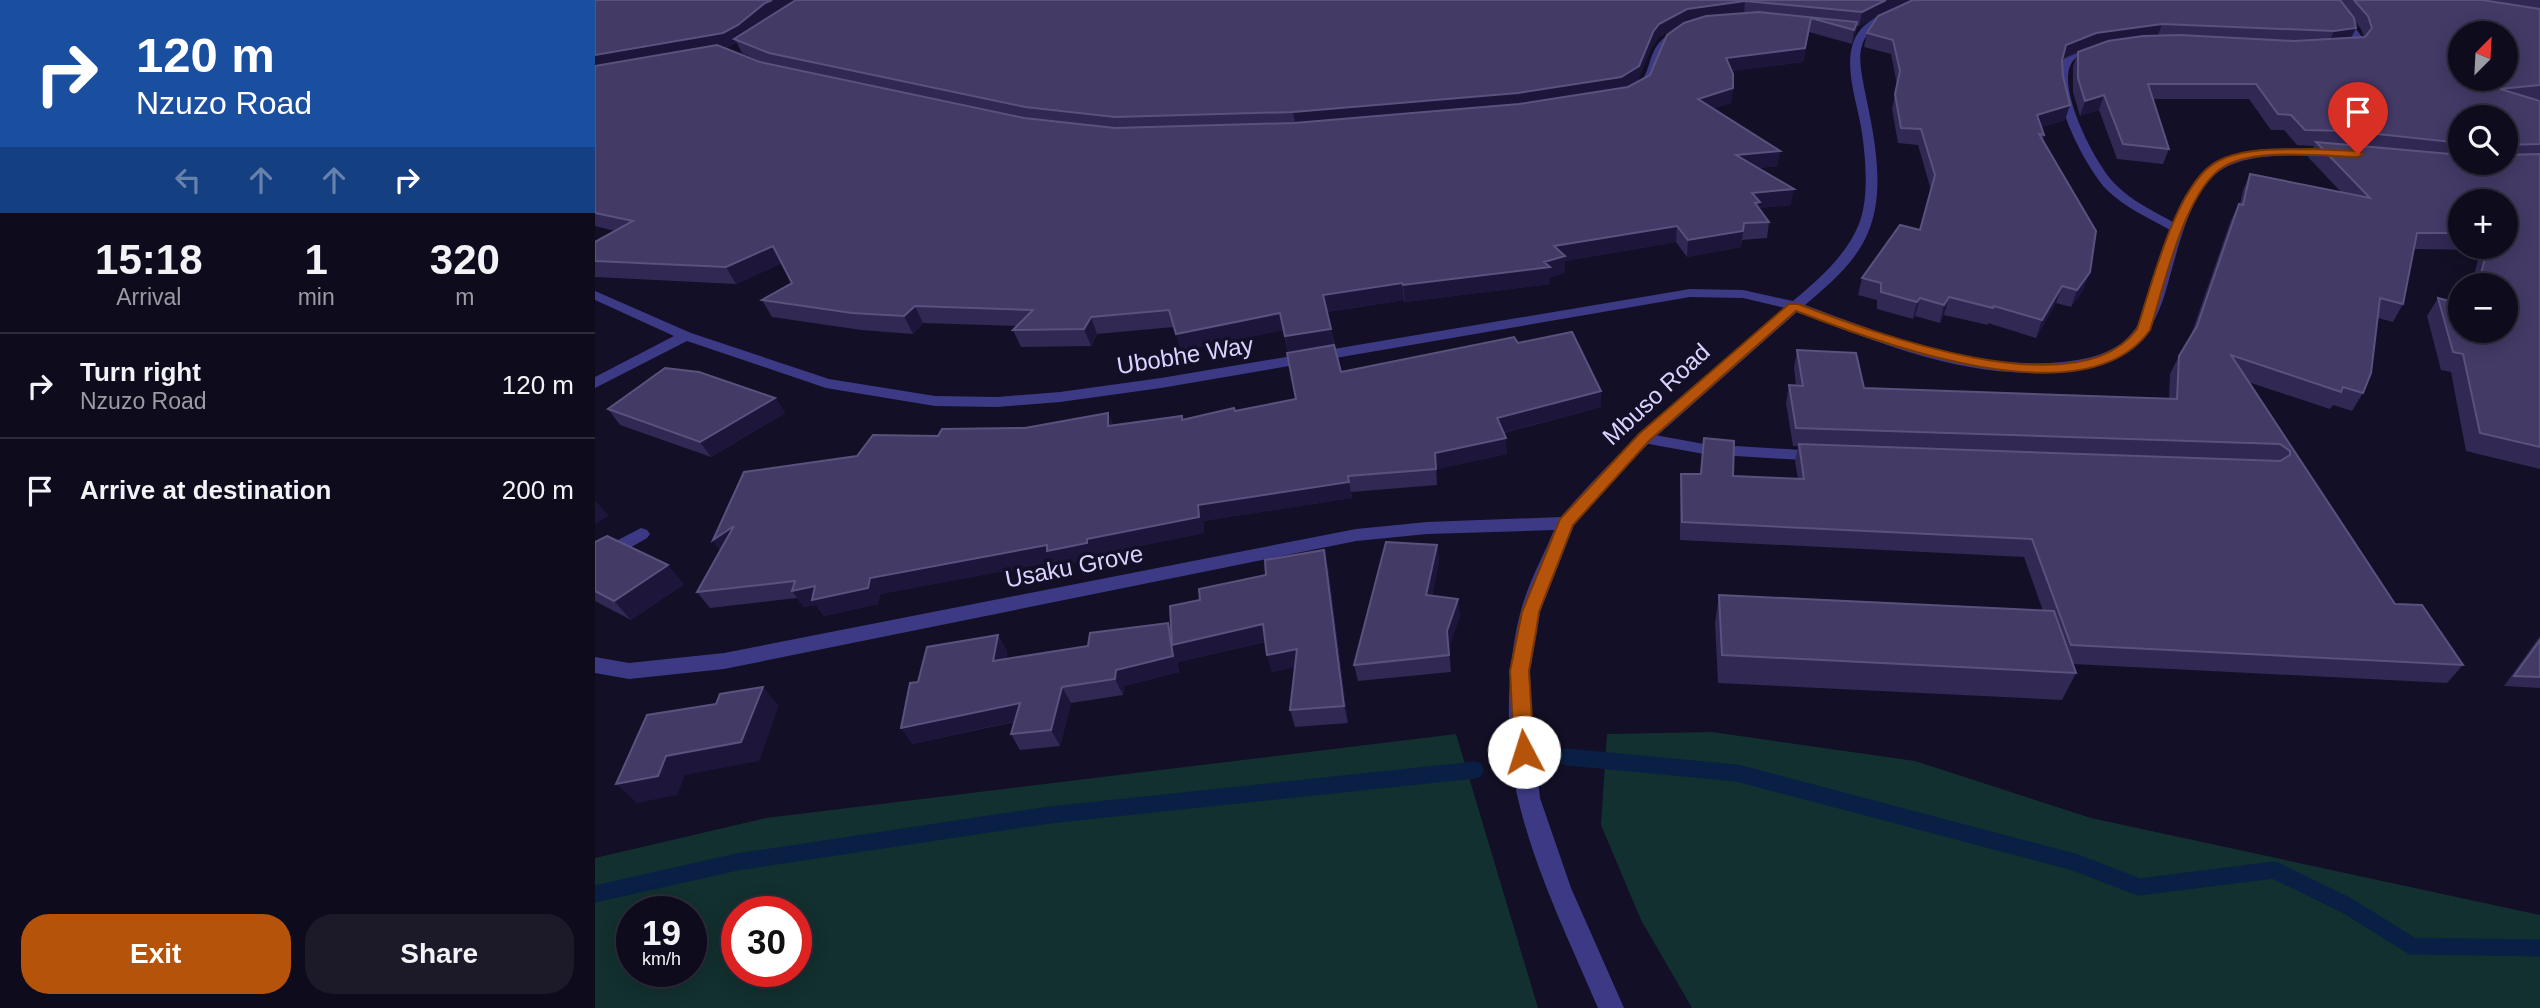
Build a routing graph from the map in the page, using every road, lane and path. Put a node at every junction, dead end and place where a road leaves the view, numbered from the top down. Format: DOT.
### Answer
graph roads {
  1 [pos="1927,0"];
  2 [pos="2330,0"];
  3 [pos="1694,25"];
  4 [pos="2106,47"];
  5 [pos="2329,50"];
  6 [pos="1635,93"];
  7 [pos="2352,154"];
  8 [pos="2177,229"];
  9 [pos="595,295"];
  10 [pos="1794,306"];
  11 [pos="686,336"];
  12 [pos="595,383"];
  13 [pos="1644,438"];
  14 [pos="1831,456"];
  15 [pos="1566,523"];
  16 [pos="641,534"];
  17 [pos="595,561"];
  18 [pos="595,665"];
  19 [pos="1611,1008"];
  1 -- 10 [label="street, Mbuso Road"];
  2 -- 5 [label="street"];
  3 -- 6 [label="street"];
  4 -- 8 [label="street"];
  7 -- 8 [label="street, Ubobhe Way"];
  8 -- 10 [label="street, Ubobhe Way"];
  9 -- 11 [label="street, Ubobhe Way"];
  10 -- 11 [label="street, Ubobhe Way"];
  10 -- 13 [label="street, Mbuso Road"];
  11 -- 12 [label="street"];
  13 -- 14 [label="street"];
  13 -- 15 [label="street, Mbuso Road"];
  15 -- 18 [label="street, Usaku Grove"];
  15 -- 19 [label="street, Mbuso Road"];
  16 -- 17 [label="street"];
}
